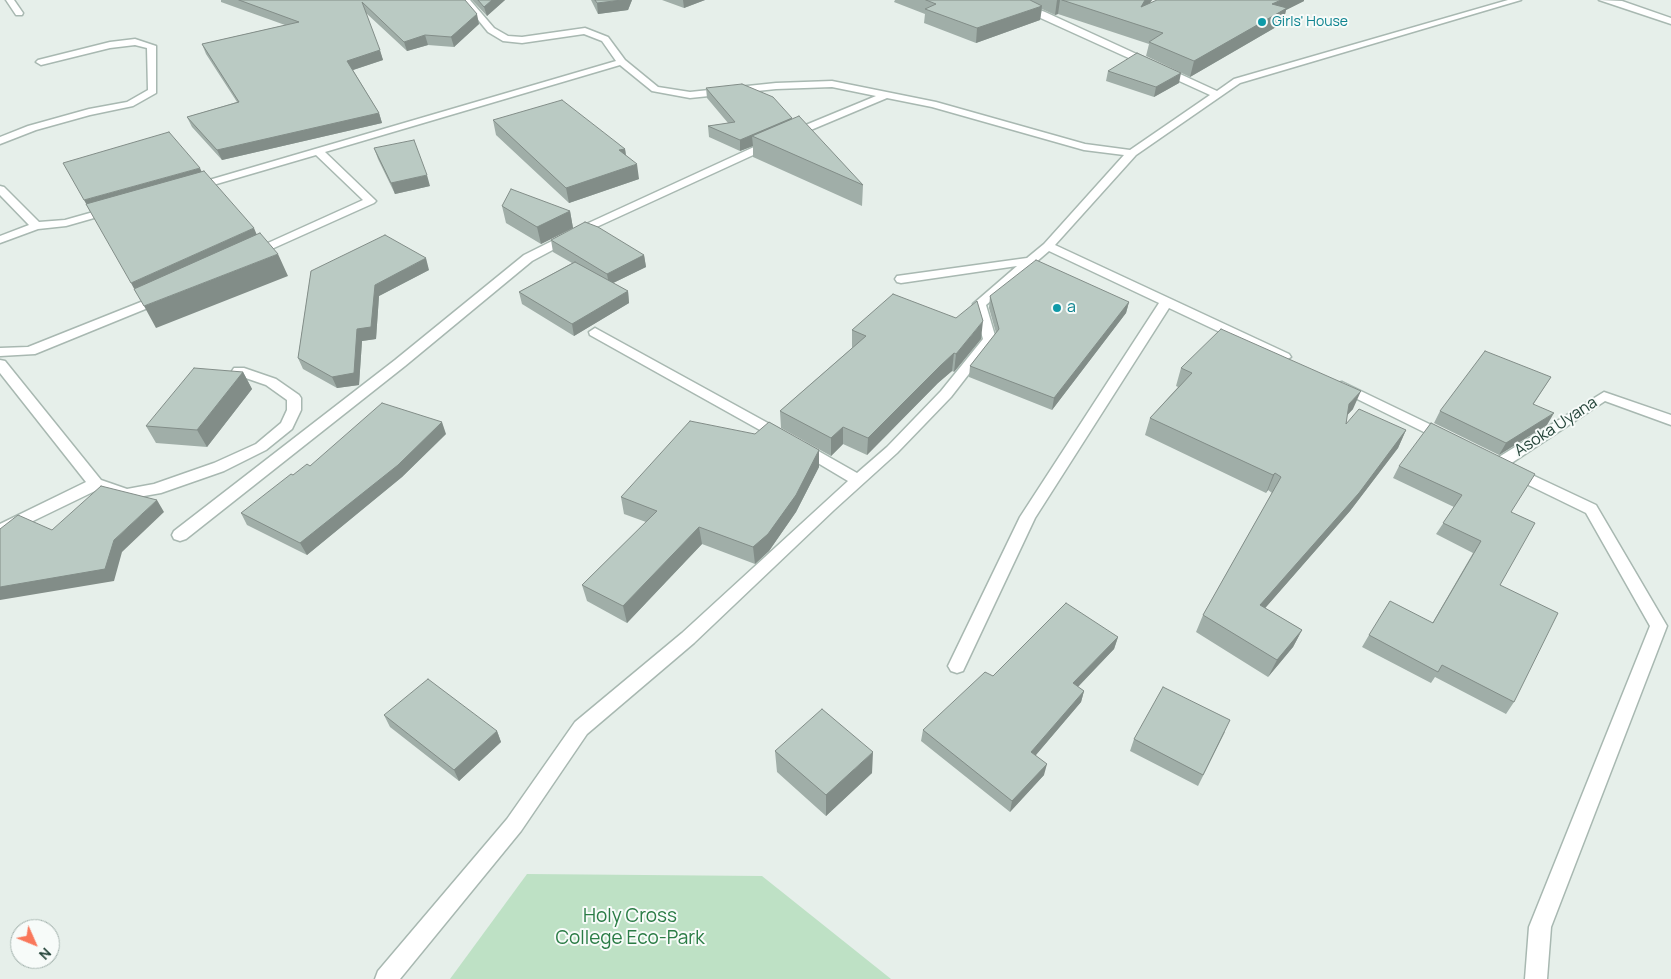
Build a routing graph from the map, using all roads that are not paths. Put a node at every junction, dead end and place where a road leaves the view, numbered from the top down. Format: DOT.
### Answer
graph roads {
  1 [pos="466,0"];
  2 [pos="1005,0"];
  3 [pos="1516,0"];
  4 [pos="1603,0"];
  5 [pos="1629,0"];
  6 [pos="10,1"];
  7 [pos="0,3"];
  8 [pos="1619,3"];
  9 [pos="18,13"];
  10 [pos="1671,21"];
  11 [pos="41,62"];
  12 [pos="622,62"];
  13 [pos="888,94"];
  14 [pos="1216,94"];
  15 [pos="0,140"];
  16 [pos="319,152"];
  17 [pos="1132,153"];
  18 [pos="0,189"];
  19 [pos="187,189"];
  20 [pos="122,207"];
  21 [pos="36,226"];
  22 [pos="0,240"];
  23 [pos="1048,246"];
  24 [pos="243,259"];
  25 [pos="1029,262"];
  26 [pos="901,279"];
  27 [pos="176,291"];
  28 [pos="1166,302"];
  29 [pos="596,332"];
  30 [pos="0,352"];
  31 [pos="0,364"];
  32 [pos="1298,364"];
  33 [pos="239,371"];
  34 [pos="1324,377"];
  35 [pos="1671,420"];
  36 [pos="1455,442"];
  37 [pos="1482,455"];
  38 [pos="1499,464"];
  39 [pos="858,480"];
  40 [pos="96,484"];
  41 [pos="0,531"];
  42 [pos="180,535"];
  43 [pos="957,666"];
  44 [pos="386,979"];
  45 [pos="1536,979"];
  1 -- 12 [label="street"];
  2 -- 14 [label="street"];
  3 -- 14 [label="street"];
  4 -- 8 [label="street"];
  5 -- 8 [label="street"];
  6 -- 7 [label="street"];
  6 -- 9 [label="street"];
  8 -- 10 [label="street"];
  11 -- 15 [label="street"];
  12 -- 13 [label="street"];
  12 -- 16 [label="street"];
  13 -- 17 [label="street"];
  13 -- 42 [label="street"];
  14 -- 17 [label="street"];
  16 -- 19 [label="street"];
  16 -- 24 [label="street"];
  17 -- 23 [label="street"];
  18 -- 21 [label="street"];
  20 -- 21 [label="street"];
  21 -- 22 [label="street"];
  23 -- 25 [label="street"];
  23 -- 28 [label="street"];
  25 -- 26 [label="street"];
  25 -- 39 [label="street"];
  27 -- 30 [label="street"];
  28 -- 32 [label="street"];
  28 -- 43 [label="street"];
  29 -- 39 [label="street"];
  31 -- 40 [label="street"];
  33 -- 40 [label="street"];
  34 -- 36 [label="street"];
  35 -- 38 [label="street, Asoka Uyana"];
  37 -- 38 [label="street"];
  38 -- 45 [label="street"];
  39 -- 44 [label="street"];
  40 -- 41 [label="street"];
}
